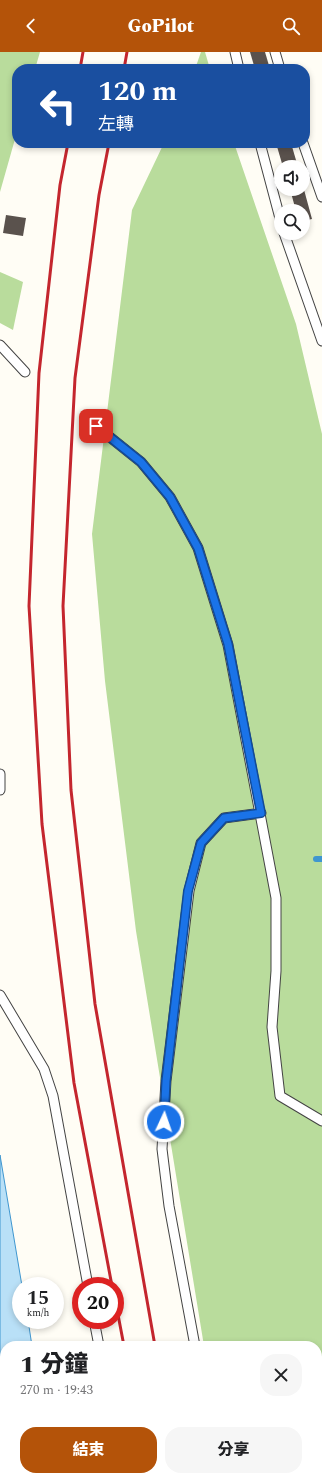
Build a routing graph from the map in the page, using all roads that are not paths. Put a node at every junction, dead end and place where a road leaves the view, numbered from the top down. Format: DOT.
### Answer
graph roads {
  1 [pos="235,52"];
  2 [pos="275,52"];
  3 [pos="239,64"];
  4 [pos="279,64"];
  5 [pos="261,148"];
  6 [pos="305,148"];
  7 [pos="322,197"];
  8 [pos="276,204"];
  9 [pos="286,240"];
  10 [pos="322,341"];
  11 [pos="1,349"];
  12 [pos="25,372"];
  13 [pos="96,426"];
  14 [pos="0,774"];
  15 [pos="0,790"];
  16 [pos="261,813"];
  17 [pos="0,995"];
  18 [pos="322,1121"];
  19 [pos="86,1277"];
  20 [pos="96,1329"];
  21 [pos="98,1341"];
  22 [pos="194,1341"];
  1 -- 3 [label="lane"];
  2 -- 4 [label="lane"];
  5 -- 8 [label="lane"];
  6 -- 7 [label="lane"];
  9 -- 10 [label="lane"];
  11 -- 12 [label="lane"];
  13 -- 16 [label="lane"];
  14 -- 15 [label="lane"];
  16 -- 18 [label="lane"];
  16 -- 22 [label="lane"];
  17 -- 19 [label="lane"];
  20 -- 21 [label="lane"];
}
